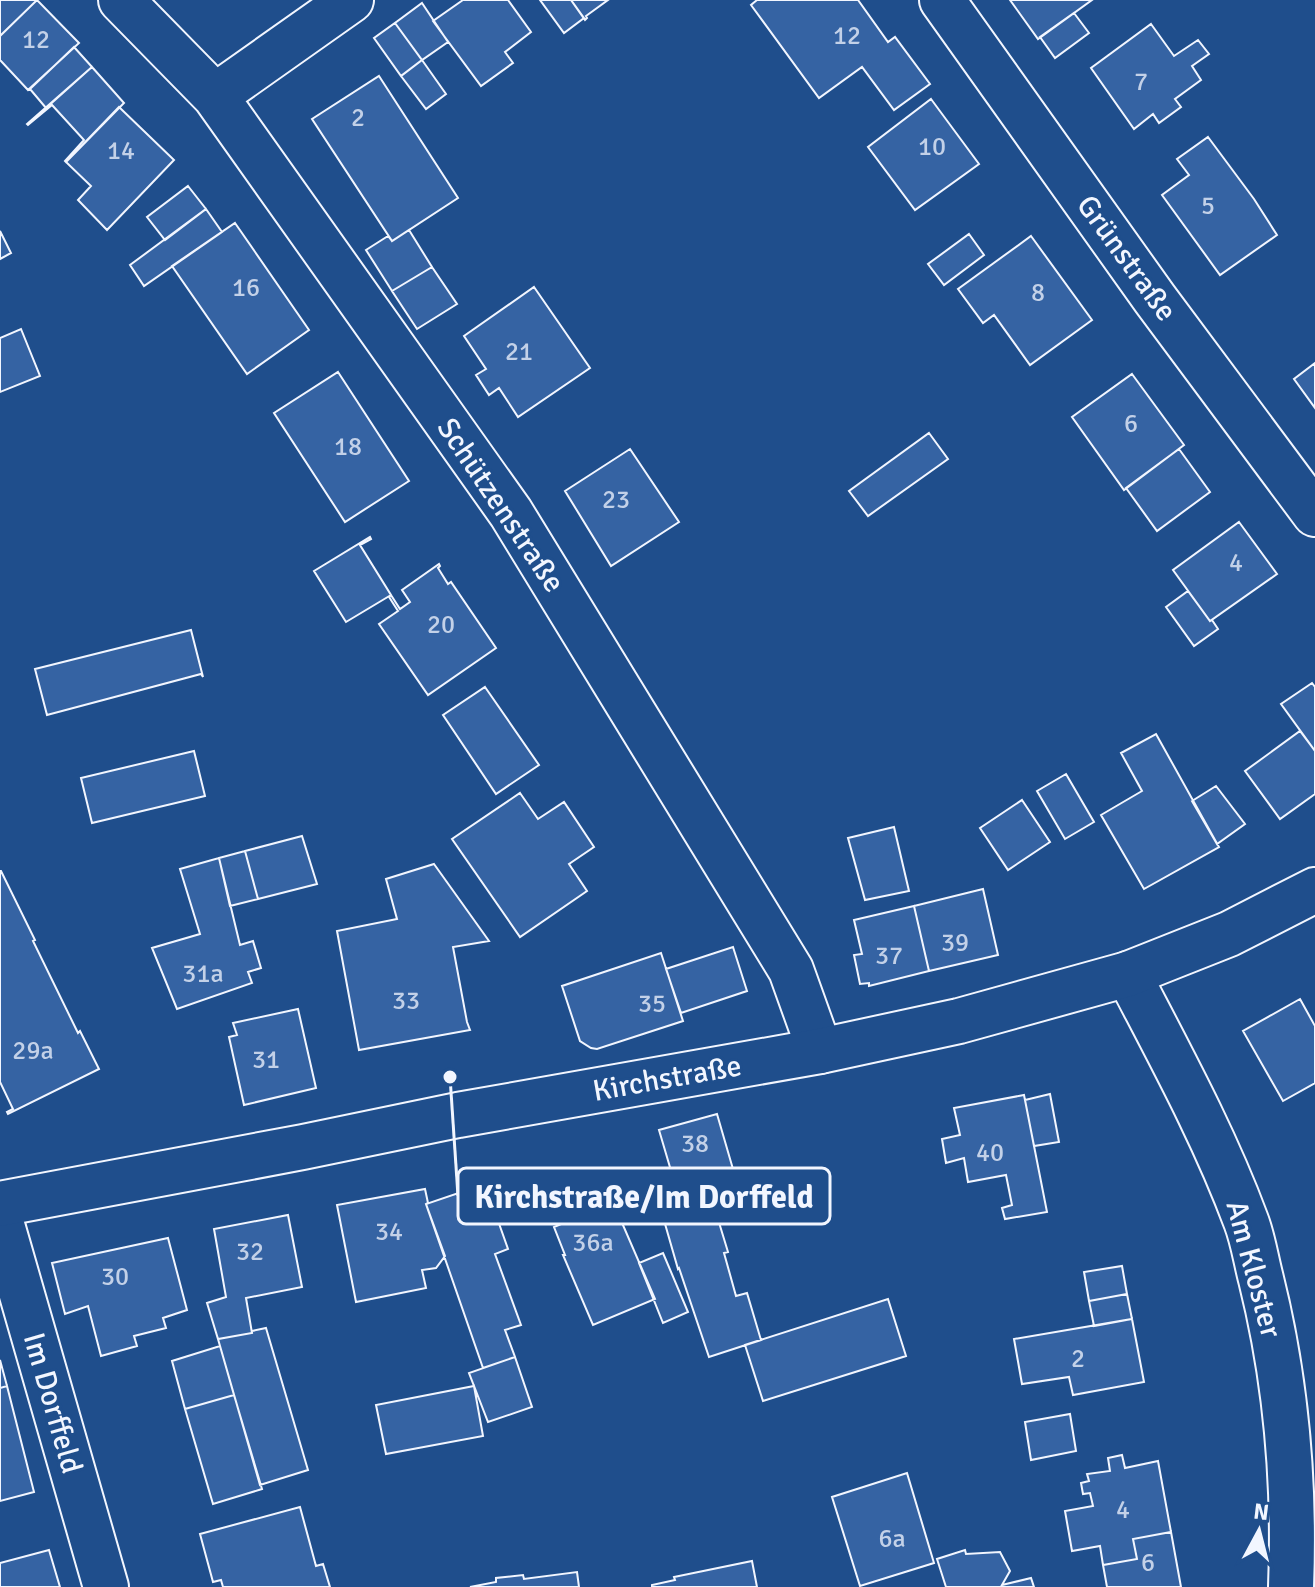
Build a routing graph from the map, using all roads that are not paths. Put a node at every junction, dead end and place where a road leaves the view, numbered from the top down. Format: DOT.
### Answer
graph roads {
  1 [pos="121,0"];
  2 [pos="351,0"];
  3 [pos="942,0"];
  4 [pos="215,96"];
  5 [pos="1315,514"];
  6 [pos="1315,890"];
  7 [pos="1128,974"];
  8 [pos="820,1051"];
  9 [pos="0,1204"];
  10 [pos="0,1218"];
  11 [pos="1304,1529"];
  12 [pos="106,1587"];
  13 [pos="1291,1587"];
  1 -- 4 [label="street, Schützenstraße"];
  2 -- 4 [label="street"];
  3 -- 5 [label="street, Grünstraße"];
  4 -- 8 [label="street, Schützenstraße"];
  6 -- 7 [label="street, Kirchstraße"];
  7 -- 8 [label="street, Kirchstraße"];
  7 -- 11 [label="street, Am Kloster"];
  8 -- 9 [label="street, Kirchstraße"];
  10 -- 12 [label="street, Im Dorffeld"];
  11 -- 13 [label="street, Am Kloster"];
}
